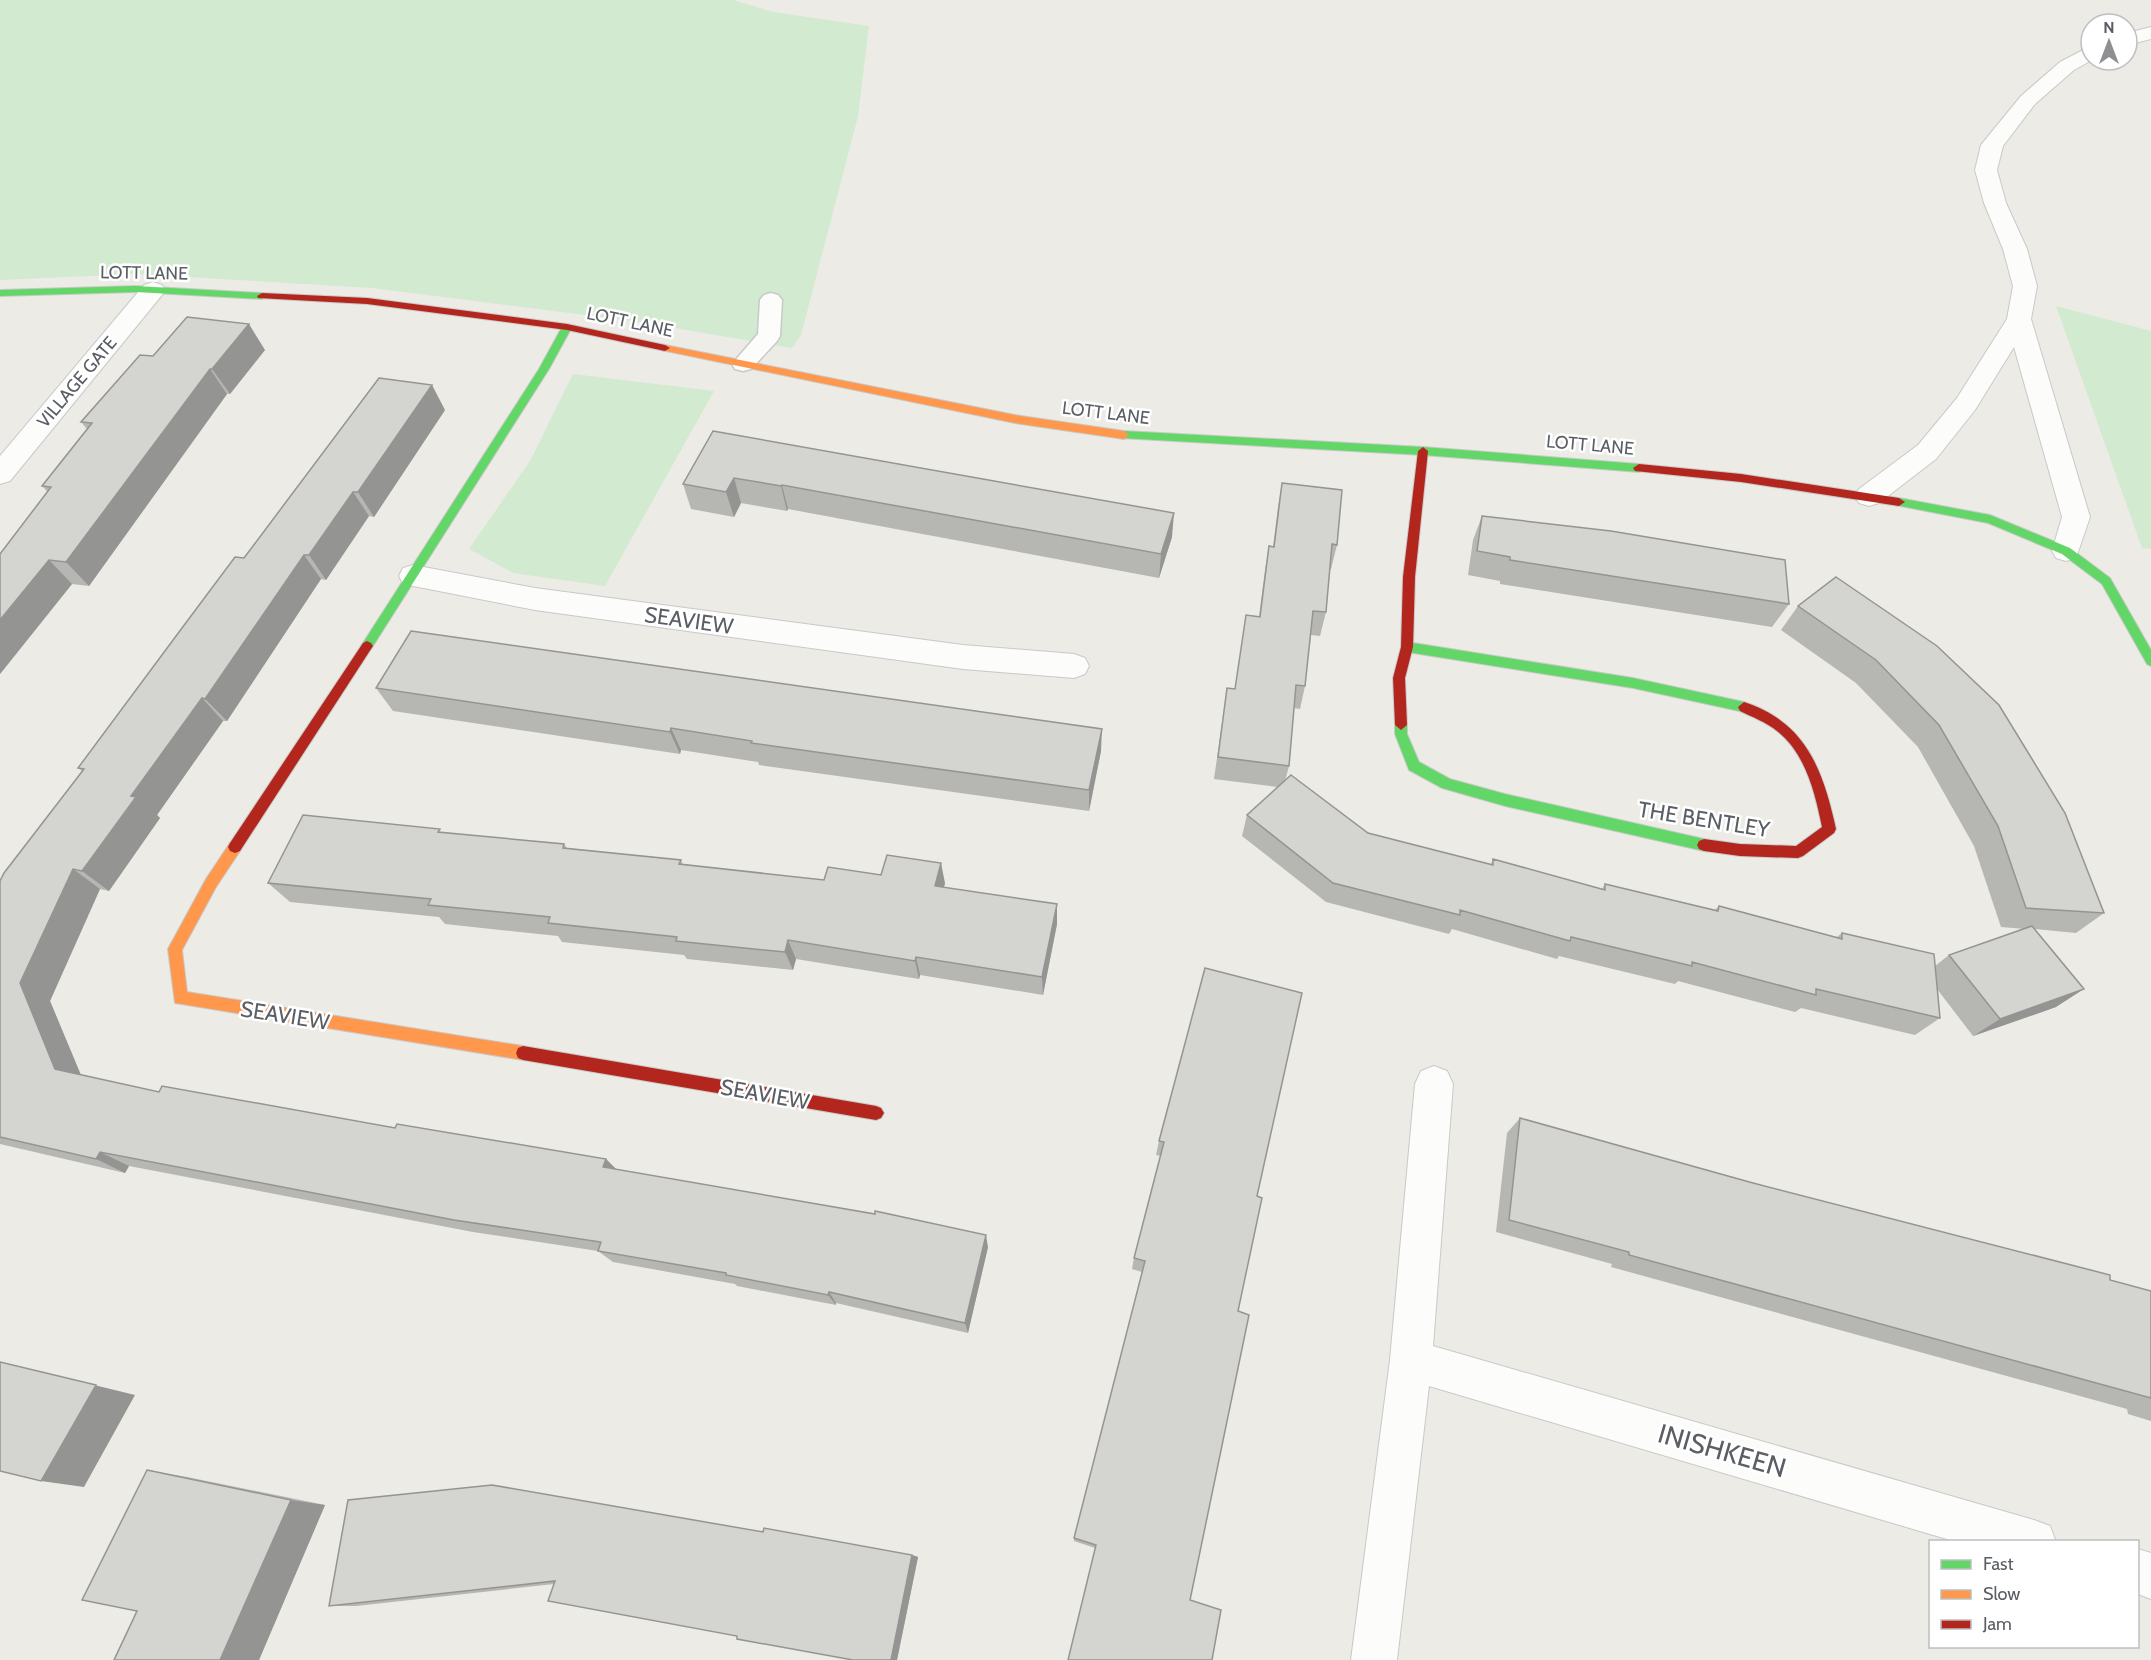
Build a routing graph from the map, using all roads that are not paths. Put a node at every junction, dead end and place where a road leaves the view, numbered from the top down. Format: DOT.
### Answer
graph roads {
  1 [pos="2079,59"];
  2 [pos="153,290"];
  3 [pos="0,293"];
  4 [pos="771,300"];
  5 [pos="2019,320"];
  6 [pos="567,327"];
  7 [pos="743,364"];
  8 [pos="1423,451"];
  9 [pos="0,474"];
  10 [pos="1869,496"];
  11 [pos="2066,551"];
  12 [pos="413,576"];
  13 [pos="1407,647"];
  14 [pos="2151,661"];
  15 [pos="1074,666"];
  16 [pos="1434,1084"];
  17 [pos="876,1113"];
  18 [pos="1411,1360"];
  19 [pos="2027,1540"];
  20 [pos="1374,1660"];
  1 -- 5 [label="street"];
  2 -- 3 [label="street, LOTT LANE"];
  2 -- 6 [label="street, LOTT LANE"];
  2 -- 9 [label="street, VILLAGE GATE"];
  4 -- 7 [label="lane"];
  5 -- 10 [label="street"];
  5 -- 11 [label="street"];
  6 -- 7 [label="street, LOTT LANE"];
  6 -- 12 [label="street, SEAVIEW"];
  7 -- 8 [label="street, LOTT LANE"];
  8 -- 10 [label="street, LOTT LANE"];
  8 -- 13 [label="street, THE BENTLEY"];
  10 -- 11 [label="street, LOTT LANE"];
  11 -- 14 [label="street, LOTT LANE"];
  12 -- 15 [label="street, SEAVIEW"];
  12 -- 17 [label="street, SEAVIEW"];
  13 -- 13 [label="street, THE BENTLEY"];
  16 -- 18 [label="street"];
  18 -- 19 [label="street, INISHKEEN"];
  18 -- 20 [label="street"];
}
